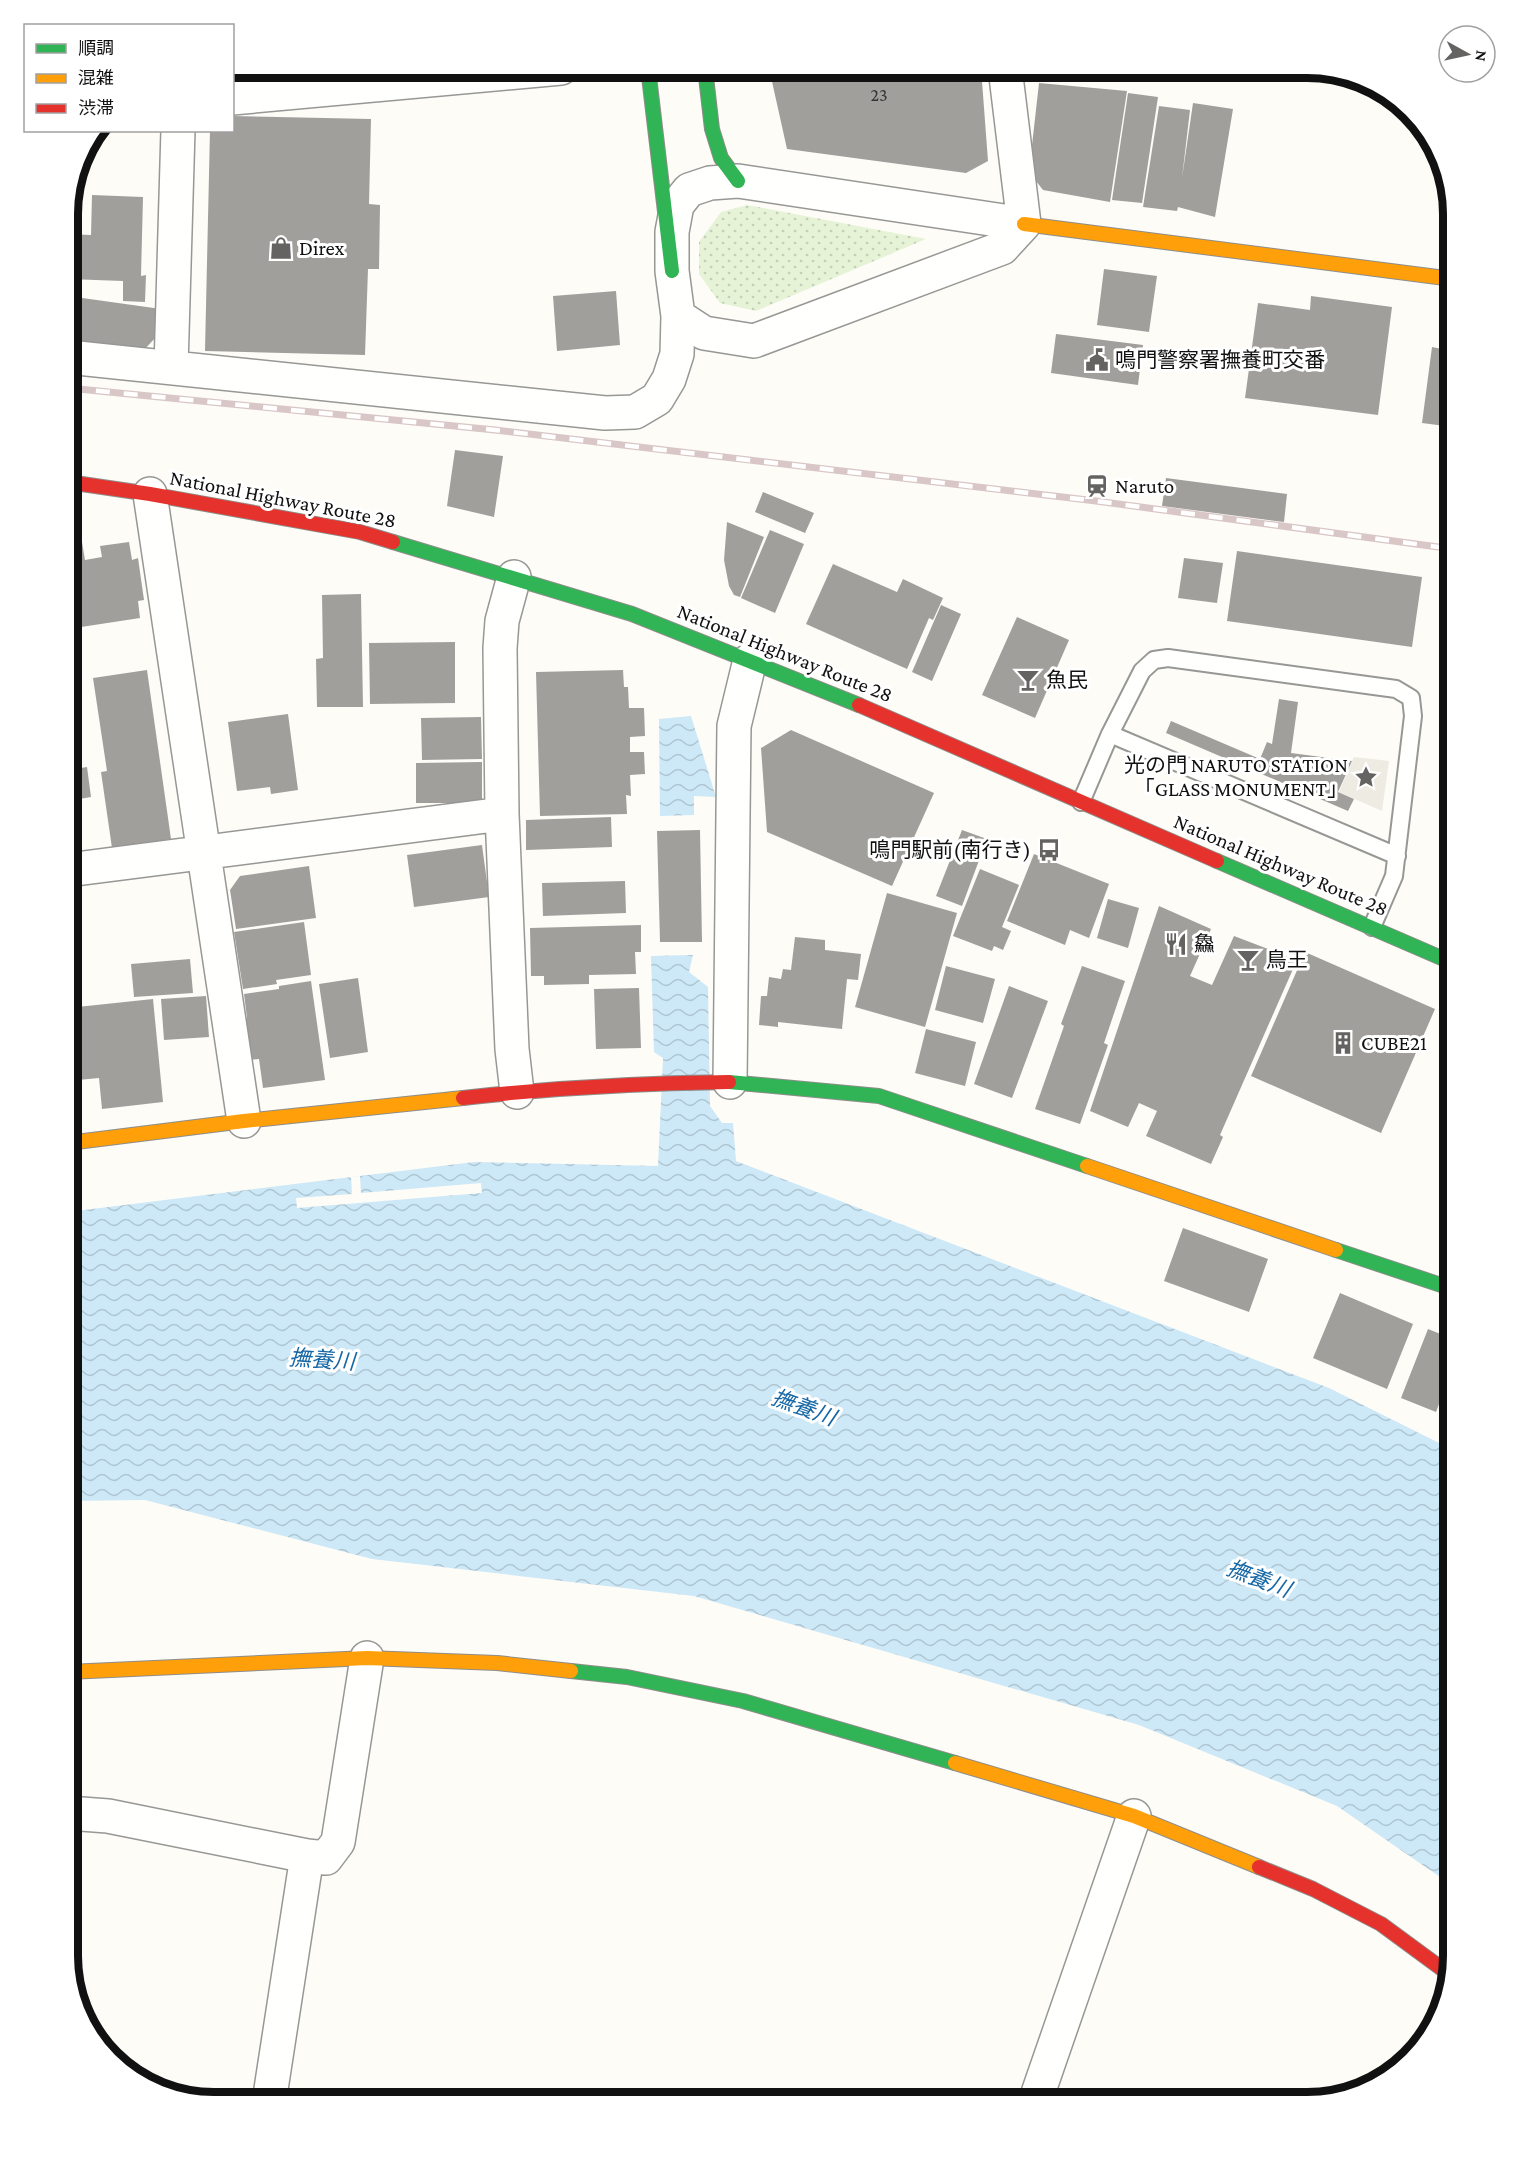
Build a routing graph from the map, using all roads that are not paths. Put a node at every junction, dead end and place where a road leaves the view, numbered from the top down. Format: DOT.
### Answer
graph roads {
  1 [pos="451,78"];
  2 [pos="649,78"];
  3 [pos="706,78"];
  4 [pos="1006,78"];
  5 [pos="234,98"];
  6 [pos="178,132"];
  7 [pos="738,181"];
  8 [pos="1024,224"];
  9 [pos="672,272"];
  10 [pos="1443,278"];
  11 [pos="678,316"];
  12 [pos="78,358"];
  13 [pos="171,367"];
  14 [pos="78,483"];
  15 [pos="150,494"];
  16 [pos="514,577"];
  17 [pos="750,660"];
  18 [pos="1110,734"];
  19 [pos="1082,802"];
  20 [pos="502,814"];
  21 [pos="204,852"];
  22 [pos="1397,856"];
  23 [pos="78,869"];
  24 [pos="1372,927"];
  25 [pos="1443,958"];
  26 [pos="722,1082"];
  27 [pos="517,1092"];
  28 [pos="244,1121"];
  29 [pos="78,1142"];
  30 [pos="1443,1285"];
  31 [pos="367,1658"];
  32 [pos="78,1672"];
  33 [pos="78,1814"];
  34 [pos="1134,1816"];
  35 [pos="307,1856"];
  36 [pos="1442,1969"];
  37 [pos="271,2092"];
  38 [pos="1038,2092"];
  1 -- 5 [label="street"];
  2 -- 9 [label="main road"];
  3 -- 7 [label="main road"];
  4 -- 8 [label="street"];
  6 -- 13 [label="street"];
  7 -- 8 [label="street"];
  7 -- 9 [label="street"];
  8 -- 10 [label="main road"];
  8 -- 11 [label="street"];
  9 -- 11 [label="street"];
  11 -- 13 [label="street"];
  12 -- 13 [label="street"];
  14 -- 15 [label="main road, National Highway Route 28"];
  15 -- 16 [label="main road, National Highway Route 28"];
  15 -- 21 [label="street"];
  16 -- 17 [label="main road, National Highway Route 28"];
  16 -- 20 [label="street"];
  17 -- 19 [label="main road, National Highway Route 28"];
  17 -- 26 [label="street"];
  18 -- 19 [label="lane"];
  18 -- 22 [label="lane"];
  18 -- 22 [label="lane"];
  19 -- 24 [label="main road, National Highway Route 28"];
  20 -- 21 [label="street"];
  20 -- 27 [label="street"];
  21 -- 23 [label="street"];
  21 -- 28 [label="street"];
  22 -- 24 [label="lane"];
  24 -- 25 [label="main road, National Highway Route 28"];
  26 -- 27 [label="main road"];
  26 -- 30 [label="main road"];
  27 -- 28 [label="main road"];
  28 -- 29 [label="main road"];
  31 -- 32 [label="main road"];
  31 -- 34 [label="main road"];
  31 -- 35 [label="street"];
  33 -- 35 [label="street"];
  34 -- 36 [label="main road"];
  34 -- 38 [label="street"];
  35 -- 37 [label="street"];
}
